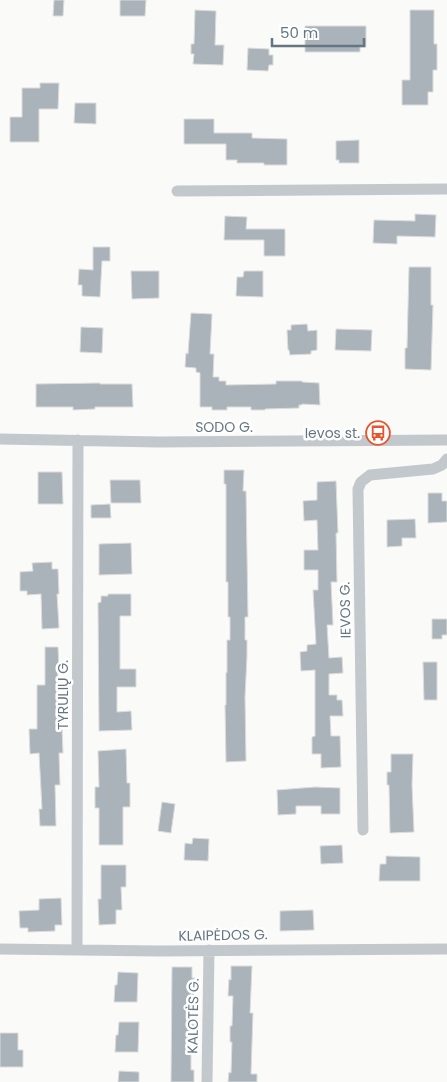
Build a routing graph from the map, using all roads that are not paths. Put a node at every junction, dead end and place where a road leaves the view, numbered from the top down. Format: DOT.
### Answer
graph roads {
  1 [pos="447,189"];
  2 [pos="177,191"];
  3 [pos="0,439"];
  4 [pos="78,440"];
  5 [pos="447,440"];
  6 [pos="447,459"];
  7 [pos="363,830"];
  8 [pos="0,949"];
  9 [pos="447,949"];
  10 [pos="77,950"];
  11 [pos="209,950"];
  12 [pos="207,1082"];
  1 -- 2 [label="street"];
  3 -- 4 [label="street, SODO G."];
  4 -- 5 [label="street, SODO G."];
  4 -- 10 [label="street, TYRULIŲ G."];
  6 -- 7 [label="street, IEVOS G."];
  8 -- 10 [label="street, KLAIPĖDOS G."];
  9 -- 11 [label="street, KLAIPĖDOS G."];
  10 -- 11 [label="street, KLAIPĖDOS G."];
  11 -- 12 [label="street, KALOTĖS G."];
}
